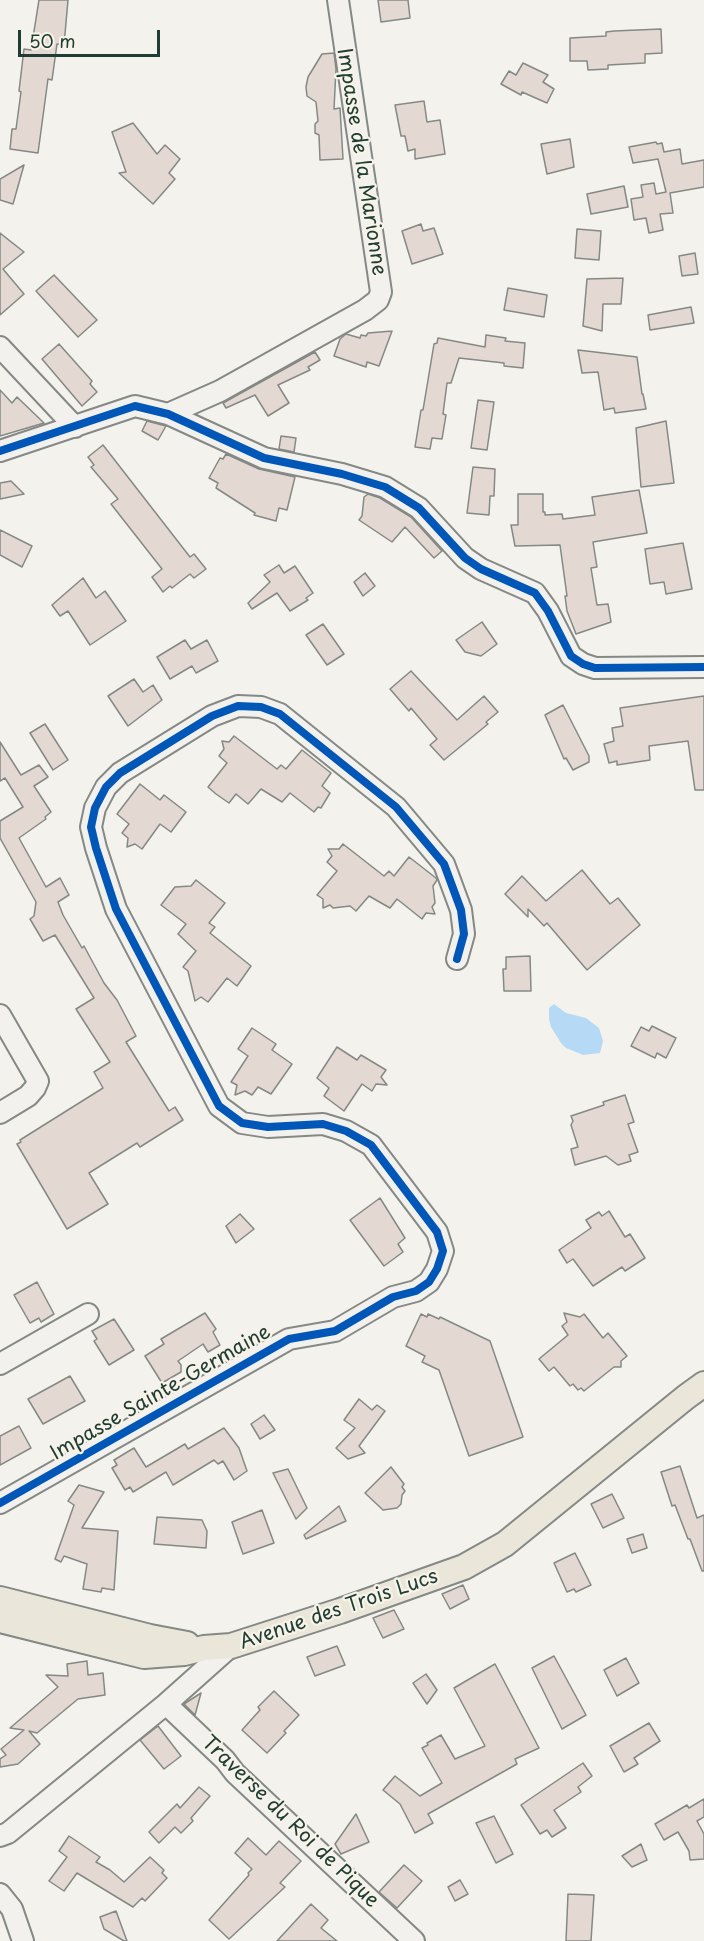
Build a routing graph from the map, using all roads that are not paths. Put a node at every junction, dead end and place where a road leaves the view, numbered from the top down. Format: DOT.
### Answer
graph roads {
  1 [pos="338,0"];
  2 [pos="0,347"];
  3 [pos="168,414"];
  4 [pos="75,427"];
  5 [pos="0,451"];
  6 [pos="704,667"];
  7 [pos="457,959"];
  8 [pos="0,1015"];
  9 [pos="0,1113"];
  10 [pos="88,1314"];
  11 [pos="0,1364"];
  12 [pos="704,1368"];
  13 [pos="698,1393"];
  14 [pos="0,1503"];
  15 [pos="0,1599"];
  16 [pos="0,1620"];
  17 [pos="231,1646"];
  18 [pos="204,1648"];
  19 [pos="166,1704"];
  20 [pos="0,1836"];
  21 [pos="0,1893"];
  22 [pos="23,1941"];
  23 [pos="414,1941"];
  1 -- 3 [label="street, Impasse de la Marionne"];
  2 -- 4 [label="street"];
  3 -- 4 [label="street"];
  3 -- 6 [label="street"];
  4 -- 5 [label="street"];
  7 -- 14 [label="street, Impasse Sainte-Germaine"];
  8 -- 9 [label="street"];
  10 -- 11 [label="street"];
  12 -- 13 [label="main road, Avenue des Trois Lucs"];
  13 -- 17 [label="main road, Avenue des Trois Lucs"];
  15 -- 18 [label="main road"];
  16 -- 18 [label="main road"];
  17 -- 18 [label="main road"];
  17 -- 19 [label="street, Avenue des Trois Lucs"];
  19 -- 20 [label="street, Avenue des Trois Lucs"];
  19 -- 23 [label="street, Traverse du Roi de Pique"];
  21 -- 22 [label="street"];
}
